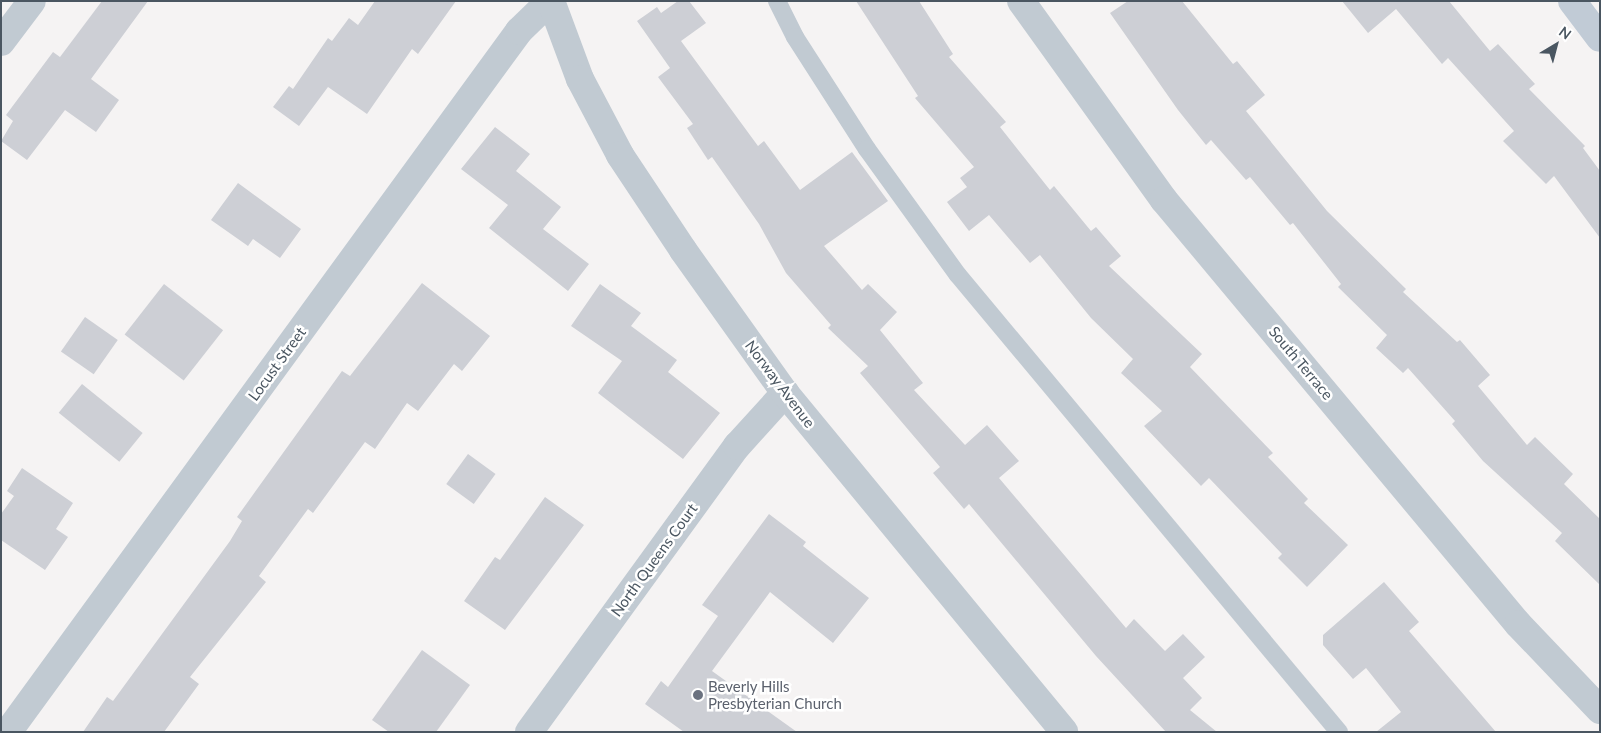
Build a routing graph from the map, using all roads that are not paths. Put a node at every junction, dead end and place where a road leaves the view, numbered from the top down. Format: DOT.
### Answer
graph roads {
  1 [pos="32,1"];
  2 [pos="551,1"];
  3 [pos="777,1"];
  4 [pos="1021,1"];
  5 [pos="1572,1"];
  6 [pos="1600,38"];
  7 [pos="1,42"];
  8 [pos="785,393"];
  9 [pos="1600,710"];
  10 [pos="8,732"];
  11 [pos="529,732"];
  12 [pos="1064,732"];
  13 [pos="1339,732"];
  1 -- 7 [label="street"];
  2 -- 8 [label="street, Norway Avenue"];
  2 -- 10 [label="street, Locust Street"];
  3 -- 13 [label="lane"];
  4 -- 9 [label="street, South Terrace"];
  5 -- 6 [label="main road"];
  8 -- 11 [label="street, North Queens Court"];
  8 -- 12 [label="street, Norway Avenue"];
}
